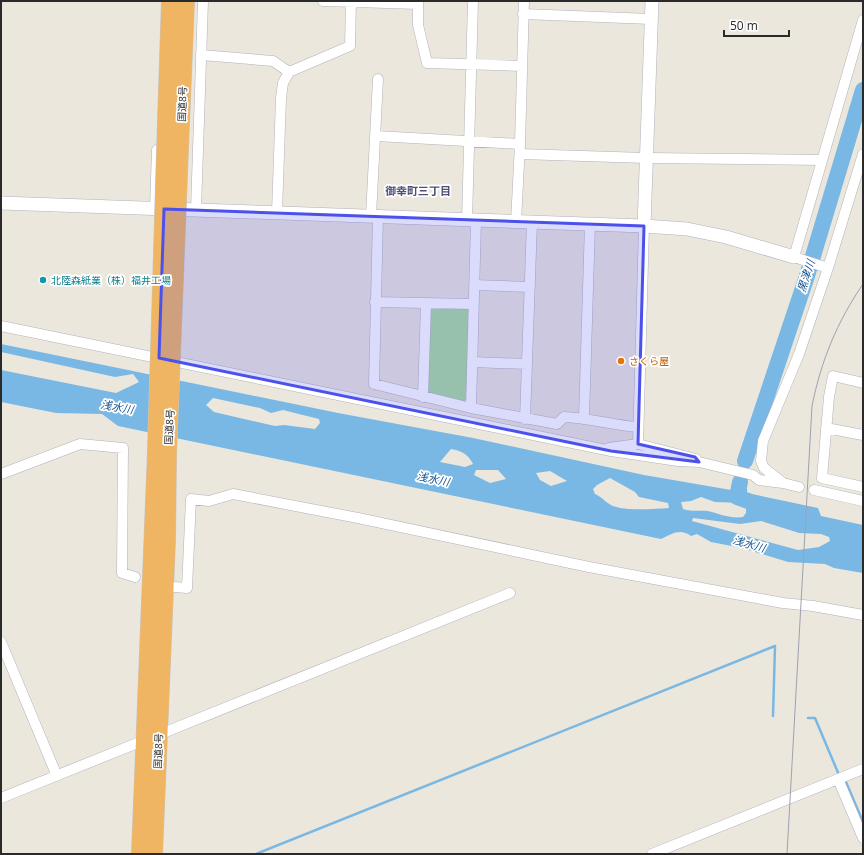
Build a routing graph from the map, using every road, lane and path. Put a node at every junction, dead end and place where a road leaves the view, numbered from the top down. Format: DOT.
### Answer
graph roads {
  1 [pos="162,1"];
  2 [pos="170,1"];
  3 [pos="186,1"];
  4 [pos="203,1"];
  5 [pos="323,1"];
  6 [pos="351,1"];
  7 [pos="473,1"];
  8 [pos="524,1"];
  9 [pos="652,1"];
  10 [pos="418,2"];
  11 [pos="523,14"];
  12 [pos="651,19"];
  13 [pos="863,20"];
  14 [pos="201,55"];
  15 [pos="471,64"];
  16 [pos="522,66"];
  17 [pos="289,72"];
  18 [pos="378,79"];
  19 [pos="174,122"];
  20 [pos="376,136"];
  21 [pos="468,141"];
  22 [pos="520,144"];
  23 [pos="520,154"];
  24 [pos="863,154"];
  25 [pos="646,158"];
  26 [pos="822,160"];
  27 [pos="1,203"];
  28 [pos="155,208"];
  29 [pos="196,209"];
  30 [pos="277,212"];
  31 [pos="375,216"];
  32 [pos="471,220"];
  33 [pos="516,222"];
  34 [pos="532,222"];
  35 [pos="590,224"];
  36 [pos="644,226"];
  37 [pos="794,257"];
  38 [pos="828,268"];
  39 [pos="474,285"];
  40 [pos="530,287"];
  41 [pos="375,302"];
  42 [pos="426,304"];
  43 [pos="473,304"];
  44 [pos="1,326"];
  45 [pos="472,362"];
  46 [pos="527,364"];
  47 [pos="863,383"];
  48 [pos="423,397"];
  49 [pos="471,408"];
  50 [pos="584,418"];
  51 [pos="525,419"];
  52 [pos="637,427"];
  53 [pos="826,428"];
  54 [pos="863,435"];
  55 [pos="638,444"];
  56 [pos="601,449"];
  57 [pos="699,462"];
  58 [pos="1,474"];
  59 [pos="783,483"];
  60 [pos="863,487"];
  61 [pos="799,488"];
  62 [pos="814,490"];
  63 [pos="863,501"];
  64 [pos="135,577"];
  65 [pos="175,587"];
  66 [pos="510,592"];
  67 [pos="863,615"];
  68 [pos="1,642"];
  69 [pos="152,737"];
  70 [pos="863,769"];
  71 [pos="57,776"];
  72 [pos="838,779"];
  73 [pos="1,798"];
  74 [pos="863,838"];
  75 [pos="140,854"];
  76 [pos="154,854"];
  77 [pos="652,854"];
  1 -- 28 [label="street"];
  2 -- 19 [label="highway, 国道8号"];
  3 -- 19 [label="highway, 国道8号"];
  4 -- 14 [label="street"];
  5 -- 6 [label="street"];
  6 -- 10 [label="street"];
  6 -- 17 [label="street"];
  7 -- 15 [label="street"];
  8 -- 11 [label="street"];
  9 -- 12 [label="street"];
  10 -- 15 [label="street"];
  11 -- 12 [label="street"];
  11 -- 16 [label="street"];
  12 -- 25 [label="street"];
  13 -- 26 [label="street"];
  14 -- 17 [label="street"];
  14 -- 29 [label="street"];
  15 -- 16 [label="street"];
  15 -- 21 [label="street"];
  16 -- 22 [label="street"];
  17 -- 30 [label="street"];
  18 -- 20 [label="street"];
  19 -- 69 [label="highway, 国道8号, bridge"];
  20 -- 21 [label="street"];
  20 -- 31 [label="street"];
  21 -- 22 [label="street"];
  21 -- 32 [label="street"];
  22 -- 23 [label="street"];
  23 -- 25 [label="street"];
  23 -- 33 [label="street"];
  24 -- 38 [label="street"];
  25 -- 26 [label="street"];
  25 -- 36 [label="street"];
  26 -- 37 [label="street"];
  27 -- 28 [label="street"];
  28 -- 29 [label="street"];
  29 -- 30 [label="street"];
  30 -- 31 [label="street"];
  31 -- 32 [label="street"];
  31 -- 41 [label="street"];
  32 -- 33 [label="street"];
  32 -- 39 [label="street"];
  33 -- 34 [label="street"];
  34 -- 35 [label="street"];
  34 -- 40 [label="street"];
  35 -- 36 [label="street"];
  35 -- 50 [label="street"];
  36 -- 37 [label="street"];
  36 -- 52 [label="street"];
  37 -- 38 [label="street"];
  38 -- 59 [label="street"];
  39 -- 40 [label="street"];
  39 -- 43 [label="street"];
  40 -- 46 [label="street"];
  41 -- 42 [label="street"];
  41 -- 48 [label="street"];
  42 -- 43 [label="street"];
  42 -- 48 [label="street"];
  43 -- 45 [label="street"];
  44 -- 56 [label="street"];
  45 -- 46 [label="street"];
  45 -- 49 [label="street"];
  46 -- 51 [label="street"];
  47 -- 53 [label="street"];
  48 -- 49 [label="street"];
  49 -- 51 [label="street"];
  50 -- 51 [label="street"];
  50 -- 52 [label="street"];
  52 -- 55 [label="street"];
  53 -- 54 [label="street"];
  53 -- 60 [label="street"];
  55 -- 56 [label="street"];
  55 -- 57 [label="street"];
  56 -- 57 [label="street"];
  57 -- 59 [label="street"];
  58 -- 64 [label="street"];
  59 -- 61 [label="street"];
  62 -- 63 [label="street"];
  65 -- 67 [label="street"];
  66 -- 69 [label="street"];
  68 -- 71 [label="street"];
  69 -- 71 [label="street"];
  69 -- 75 [label="highway, 国道8号"];
  69 -- 76 [label="highway, 国道8号"];
  70 -- 72 [label="street"];
  71 -- 73 [label="street"];
  72 -- 74 [label="street"];
  72 -- 77 [label="street"];
}
